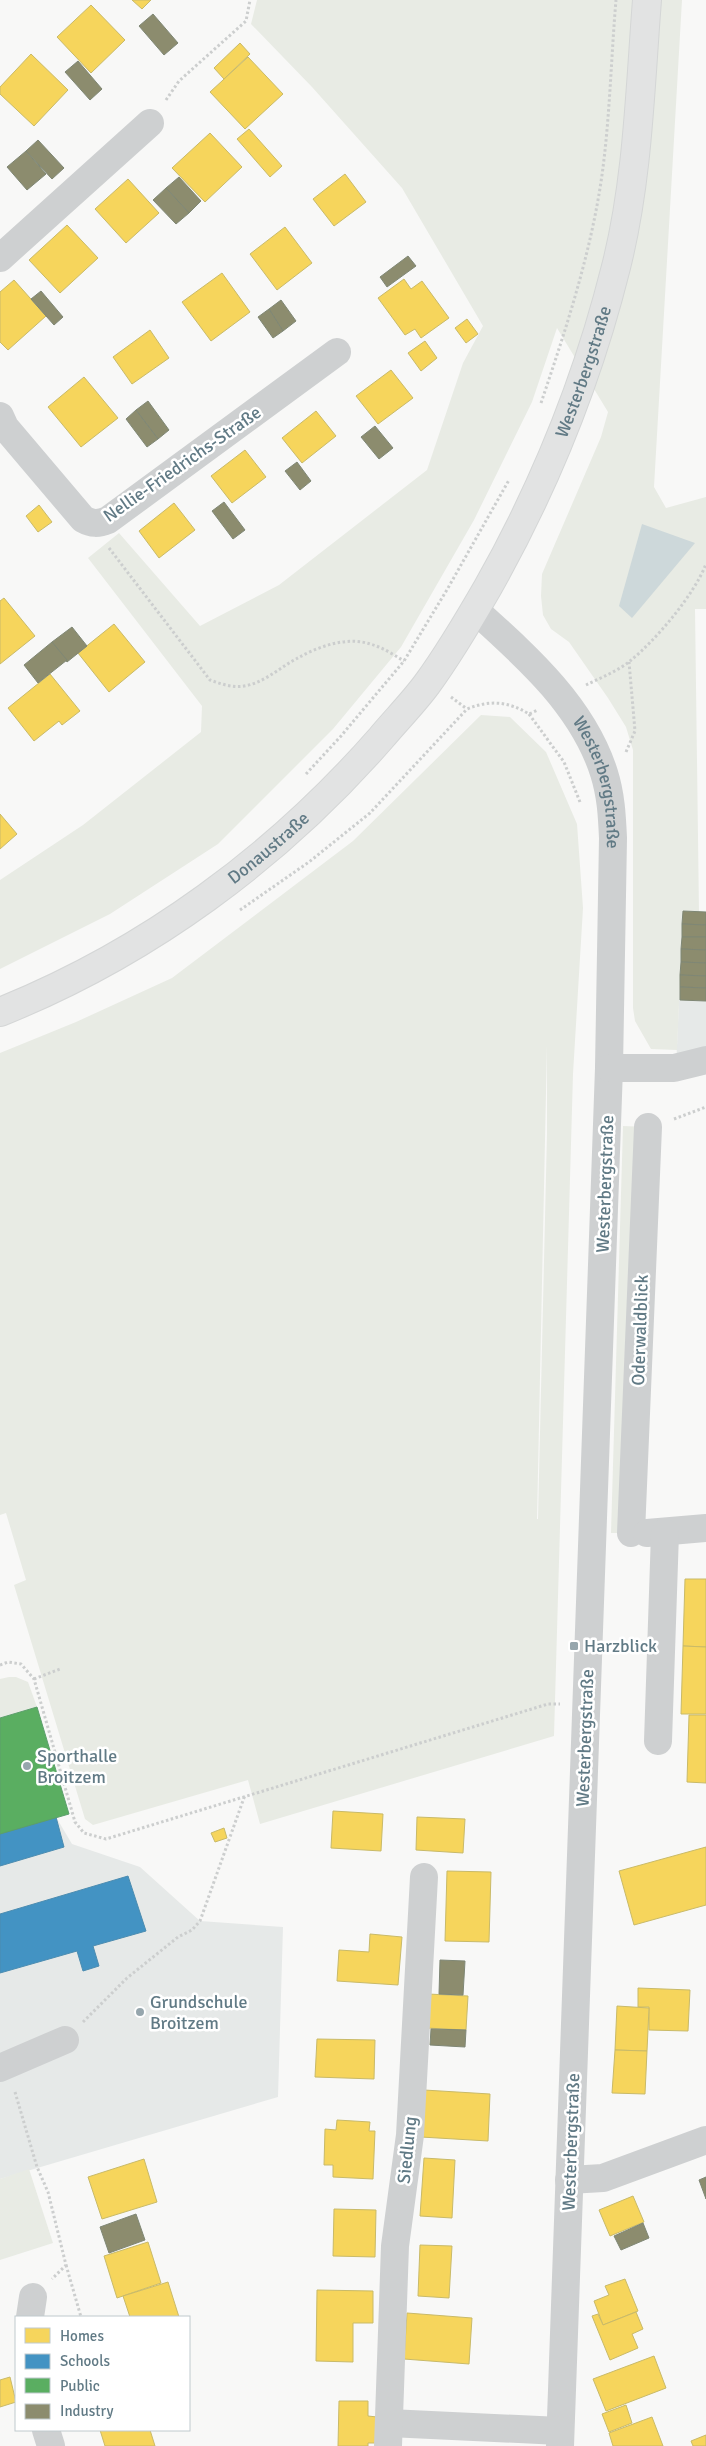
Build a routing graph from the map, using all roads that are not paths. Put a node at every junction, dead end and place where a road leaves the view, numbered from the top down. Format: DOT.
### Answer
graph roads {
  1 [pos="647,0"];
  2 [pos="150,123"];
  3 [pos="0,258"];
  4 [pos="338,352"];
  5 [pos="2,426"];
  6 [pos="475,610"];
  7 [pos="0,1012"];
  8 [pos="706,1060"];
  9 [pos="609,1068"];
  10 [pos="648,1127"];
  11 [pos="706,1528"];
  12 [pos="593,1533"];
  13 [pos="632,1533"];
  14 [pos="665,1533"];
  15 [pos="658,1742"];
  16 [pos="424,1877"];
  17 [pos="65,2040"];
  18 [pos="3,2066"];
  19 [pos="706,2140"];
  20 [pos="569,2180"];
  21 [pos="46,2431"];
  22 [pos="388,2435"];
  23 [pos="560,2438"];
  24 [pos="51,2446"];
  1 -- 6 [label="main road, Westerbergstraße"];
  2 -- 3 [label="street"];
  4 -- 5 [label="street, Nellie-Friedrichs-Straße"];
  6 -- 7 [label="main road, Donaustraße"];
  6 -- 9 [label="street, Westerbergstraße"];
  8 -- 9 [label="street"];
  9 -- 12 [label="street, Westerbergstraße"];
  10 -- 13 [label="street, Oderwaldblick"];
  11 -- 14 [label="street"];
  12 -- 13 [label="street"];
  12 -- 20 [label="street, Westerbergstraße"];
  13 -- 14 [label="street"];
  14 -- 15 [label="street"];
  16 -- 22 [label="street, Siedlung"];
  17 -- 18 [label="street"];
  19 -- 20 [label="street"];
  20 -- 23 [label="street, Westerbergstraße"];
  21 -- 24 [label="street"];
  22 -- 23 [label="street, Siedlung"];
}
